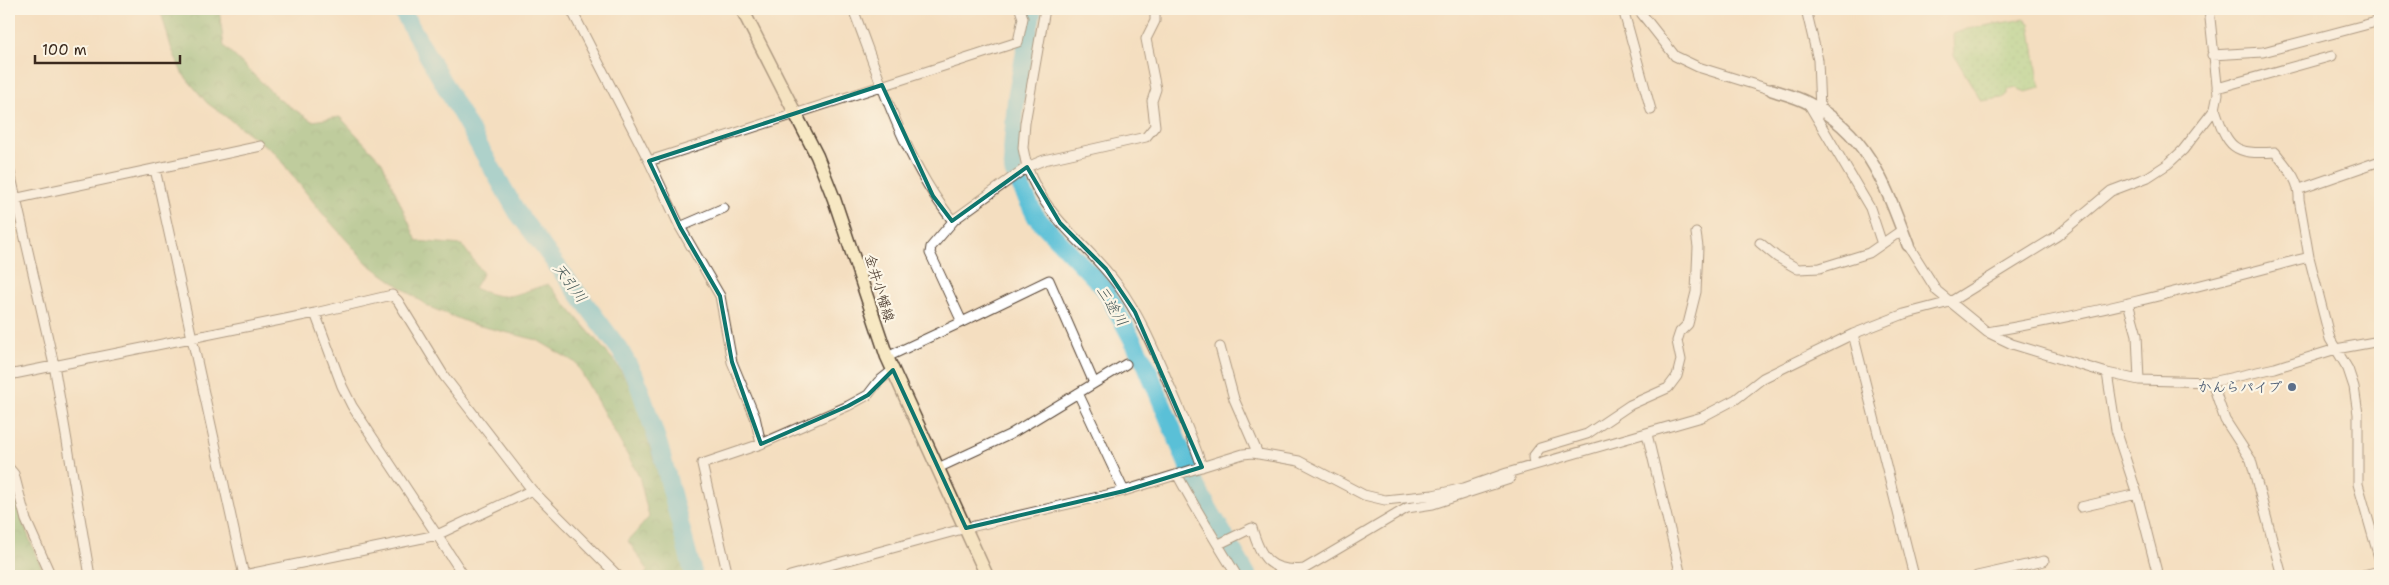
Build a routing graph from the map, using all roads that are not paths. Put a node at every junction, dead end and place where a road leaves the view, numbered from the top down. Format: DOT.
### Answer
graph roads {
  1 [pos="571,9"];
  2 [pos="742,9"];
  3 [pos="853,9"];
  4 [pos="1020,9"];
  5 [pos="1045,9"];
  6 [pos="1155,9"];
  7 [pos="1623,9"];
  8 [pos="1638,9"];
  9 [pos="1806,9"];
  10 [pos="2209,9"];
  11 [pos="2380,21"];
  12 [pos="2212,55"];
  13 [pos="2332,56"];
  14 [pos="882,86"];
  15 [pos="2217,88"];
  16 [pos="1772,90"];
  17 [pos="1807,102"];
  18 [pos="2215,109"];
  19 [pos="1651,110"];
  20 [pos="1820,110"];
  21 [pos="795,114"];
  22 [pos="261,146"];
  23 [pos="649,161"];
  24 [pos="2380,161"];
  25 [pos="1027,167"];
  26 [pos="9,168"];
  27 [pos="155,169"];
  28 [pos="2300,189"];
  29 [pos="13,199"];
  30 [pos="724,208"];
  31 [pos="953,222"];
  32 [pos="680,227"];
  33 [pos="1902,230"];
  34 [pos="1696,233"];
  35 [pos="1760,243"];
  36 [pos="1882,244"];
  37 [pos="1908,245"];
  38 [pos="2309,257"];
  39 [pos="1950,302"];
  40 [pos="2128,303"];
  41 [pos="315,313"];
  42 [pos="962,322"];
  43 [pos="1986,332"];
  44 [pos="1853,334"];
  45 [pos="194,337"];
  46 [pos="2380,341"];
  47 [pos="1220,347"];
  48 [pos="2336,349"];
  49 [pos="887,357"];
  50 [pos="1126,364"];
  51 [pos="54,366"];
  52 [pos="893,370"];
  53 [pos="2107,374"];
  54 [pos="9,375"];
  55 [pos="2139,380"];
  56 [pos="2212,382"];
  57 [pos="1094,383"];
  58 [pos="1078,393"];
  59 [pos="1647,434"];
  60 [pos="761,444"];
  61 [pos="1258,454"];
  62 [pos="1534,465"];
  63 [pos="9,468"];
  64 [pos="938,468"];
  65 [pos="1201,468"];
  66 [pos="1178,475"];
  67 [pos="1510,479"];
  68 [pos="532,490"];
  69 [pos="1124,491"];
  70 [pos="2137,494"];
  71 [pos="2081,507"];
  72 [pos="966,528"];
  73 [pos="437,535"];
  74 [pos="1219,544"];
  75 [pos="2044,561"];
  76 [pos="2380,561"];
  77 [pos="2380,571"];
  78 [pos="51,576"];
  79 [pos="90,576"];
  80 [pos="242,576"];
  81 [pos="464,576"];
  82 [pos="618,576"];
  83 [pos="728,576"];
  84 [pos="790,576"];
  85 [pos="987,576"];
  86 [pos="1237,576"];
  87 [pos="1682,576"];
  88 [pos="1914,576"];
  89 [pos="1977,576"];
  90 [pos="2158,576"];
  91 [pos="2282,576"];
  92 [pos="2359,576"];
  1 -- 23 [label="street"];
  2 -- 21 [label="main road, 金井小幡線"];
  3 -- 14 [label="street"];
  4 -- 14 [label="street"];
  5 -- 25 [label="street"];
  6 -- 25 [label="street"];
  7 -- 19 [label="street"];
  8 -- 16 [label="street"];
  9 -- 20 [label="street"];
  10 -- 12 [label="street"];
  11 -- 12 [label="street"];
  12 -- 15 [label="street"];
  13 -- 15 [label="street"];
  14 -- 21 [label="street"];
  14 -- 31 [label="street"];
  15 -- 18 [label="street"];
  16 -- 17 [label="street"];
  17 -- 20 [label="street"];
  17 -- 36 [label="street"];
  18 -- 28 [label="street"];
  18 -- 39 [label="street"];
  20 -- 33 [label="street"];
  21 -- 23 [label="street"];
  21 -- 49 [label="main road, 金井小幡線"];
  22 -- 27 [label="street"];
  23 -- 32 [label="street"];
  24 -- 28 [label="street"];
  25 -- 31 [label="street"];
  25 -- 65 [label="street"];
  26 -- 29 [label="street"];
  27 -- 29 [label="street"];
  27 -- 45 [label="street"];
  28 -- 38 [label="street"];
  29 -- 51 [label="street"];
  30 -- 32 [label="street"];
  31 -- 42 [label="street"];
  32 -- 60 [label="street"];
  33 -- 36 [label="street"];
  33 -- 37 [label="street"];
  34 -- 62 [label="street"];
  35 -- 36 [label="street"];
  37 -- 39 [label="street"];
  38 -- 40 [label="street"];
  38 -- 48 [label="street"];
  39 -- 43 [label="street"];
  39 -- 44 [label="street"];
  40 -- 43 [label="street"];
  40 -- 55 [label="street"];
  41 -- 45 [label="street"];
  41 -- 68 [label="street"];
  41 -- 73 [label="street"];
  42 -- 49 [label="street"];
  42 -- 57 [label="street"];
  43 -- 53 [label="street"];
  44 -- 59 [label="street"];
  44 -- 88 [label="street"];
  45 -- 51 [label="street"];
  45 -- 80 [label="street"];
  46 -- 48 [label="street"];
  47 -- 61 [label="street"];
  48 -- 56 [label="street"];
  48 -- 76 [label="street"];
  49 -- 52 [label="main road, 金井小幡線"];
  50 -- 57 [label="street"];
  51 -- 54 [label="street"];
  51 -- 79 [label="street"];
  52 -- 60 [label="street"];
  52 -- 64 [label="main road, 金井小幡線"];
  53 -- 55 [label="street"];
  53 -- 70 [label="street"];
  55 -- 56 [label="street"];
  56 -- 91 [label="street"];
  57 -- 58 [label="street"];
  58 -- 64 [label="street"];
  58 -- 69 [label="street"];
  59 -- 62 [label="street"];
  59 -- 87 [label="street"];
  60 -- 83 [label="street"];
  61 -- 62 [label="street"];
  61 -- 65 [label="street"];
  63 -- 78 [label="street"];
  64 -- 72 [label="main road, 金井小幡線"];
  65 -- 66 [label="street"];
  66 -- 69 [label="street"];
  66 -- 74 [label="street"];
  67 -- 74 [label="street"];
  68 -- 73 [label="street"];
  68 -- 82 [label="street"];
  69 -- 72 [label="street"];
  70 -- 71 [label="street"];
  70 -- 90 [label="street"];
  72 -- 84 [label="street"];
  72 -- 85 [label="main road, 金井小幡線"];
  73 -- 80 [label="street"];
  73 -- 81 [label="street"];
  74 -- 86 [label="street"];
  75 -- 89 [label="street"];
  77 -- 92 [label="street"];
}
